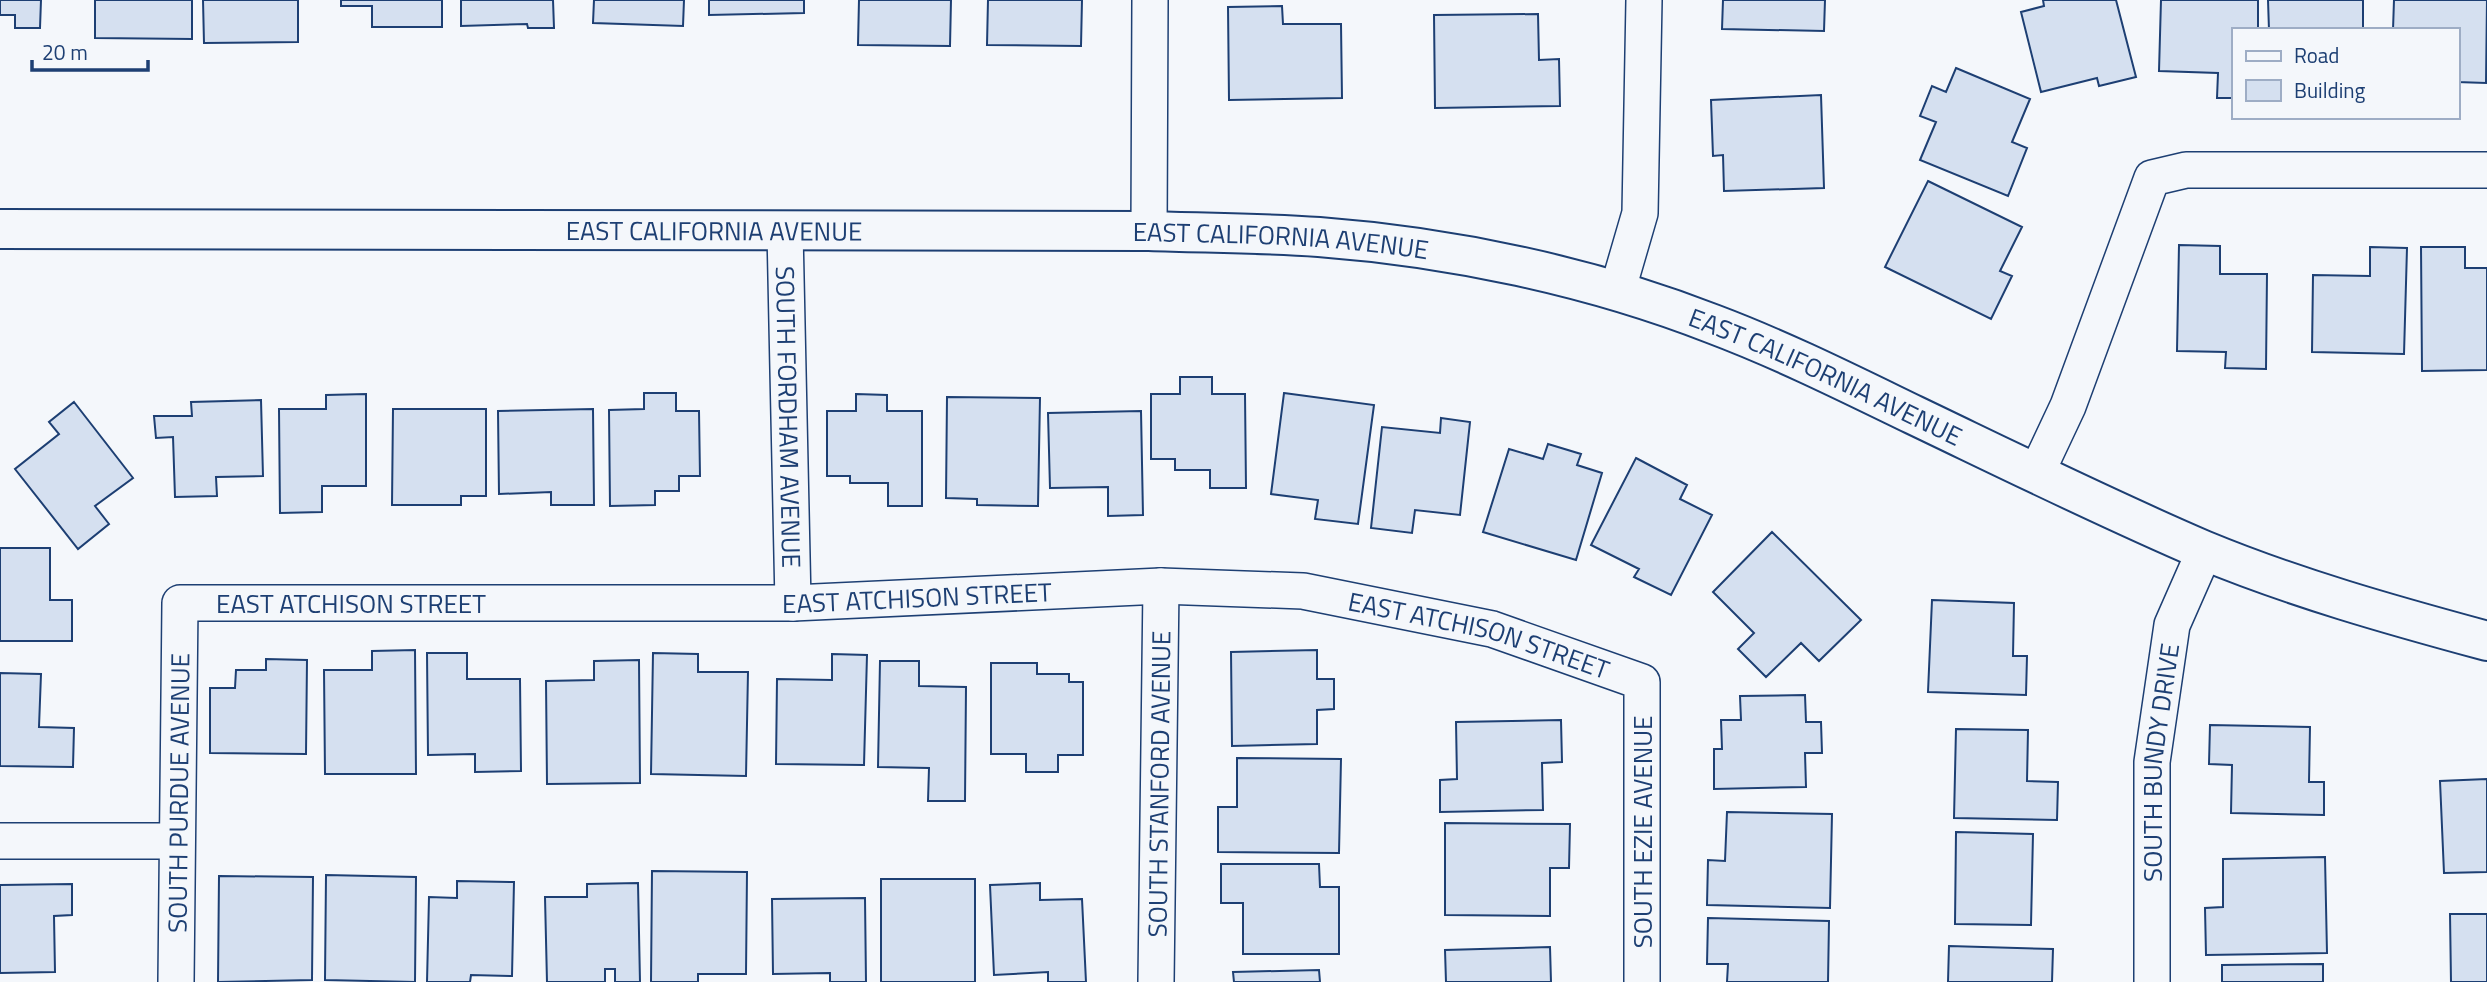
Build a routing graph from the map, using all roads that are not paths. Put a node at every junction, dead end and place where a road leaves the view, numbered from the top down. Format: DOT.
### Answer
graph roads {
  1 [pos="1150,0"];
  2 [pos="1644,0"];
  3 [pos="2487,170"];
  4 [pos="0,229"];
  5 [pos="785,231"];
  6 [pos="1149,231"];
  7 [pos="1617,292"];
  8 [pos="2036,474"];
  9 [pos="2205,550"];
  10 [pos="1161,586"];
  11 [pos="180,603"];
  12 [pos="793,603"];
  13 [pos="2487,641"];
  14 [pos="1642,682"];
  15 [pos="0,841"];
  16 [pos="176,841"];
  17 [pos="176,982"];
  18 [pos="1156,982"];
  19 [pos="1642,982"];
  20 [pos="2152,982"];
  1 -- 6 [label="street"];
  2 -- 7 [label="street"];
  3 -- 8 [label="street"];
  4 -- 5 [label="street, EAST CALIFORNIA AVENUE"];
  5 -- 6 [label="street, EAST CALIFORNIA AVENUE"];
  5 -- 12 [label="street, SOUTH FORDHAM AVENUE"];
  6 -- 7 [label="street, EAST CALIFORNIA AVENUE"];
  7 -- 8 [label="street, EAST CALIFORNIA AVENUE"];
  8 -- 9 [label="street, EAST CALIFORNIA AVENUE"];
  9 -- 13 [label="street, EAST CALIFORNIA AVENUE"];
  9 -- 20 [label="street, SOUTH BUNDY DRIVE"];
  10 -- 12 [label="street, EAST ATCHISON STREET"];
  10 -- 14 [label="street, EAST ATCHISON STREET"];
  10 -- 18 [label="street, SOUTH STANFORD AVENUE"];
  11 -- 12 [label="street, EAST ATCHISON STREET"];
  11 -- 16 [label="street, SOUTH PURDUE AVENUE"];
  14 -- 19 [label="street, SOUTH EZIE AVENUE"];
  15 -- 16 [label="street"];
  16 -- 17 [label="street, SOUTH PURDUE AVENUE"];
}
